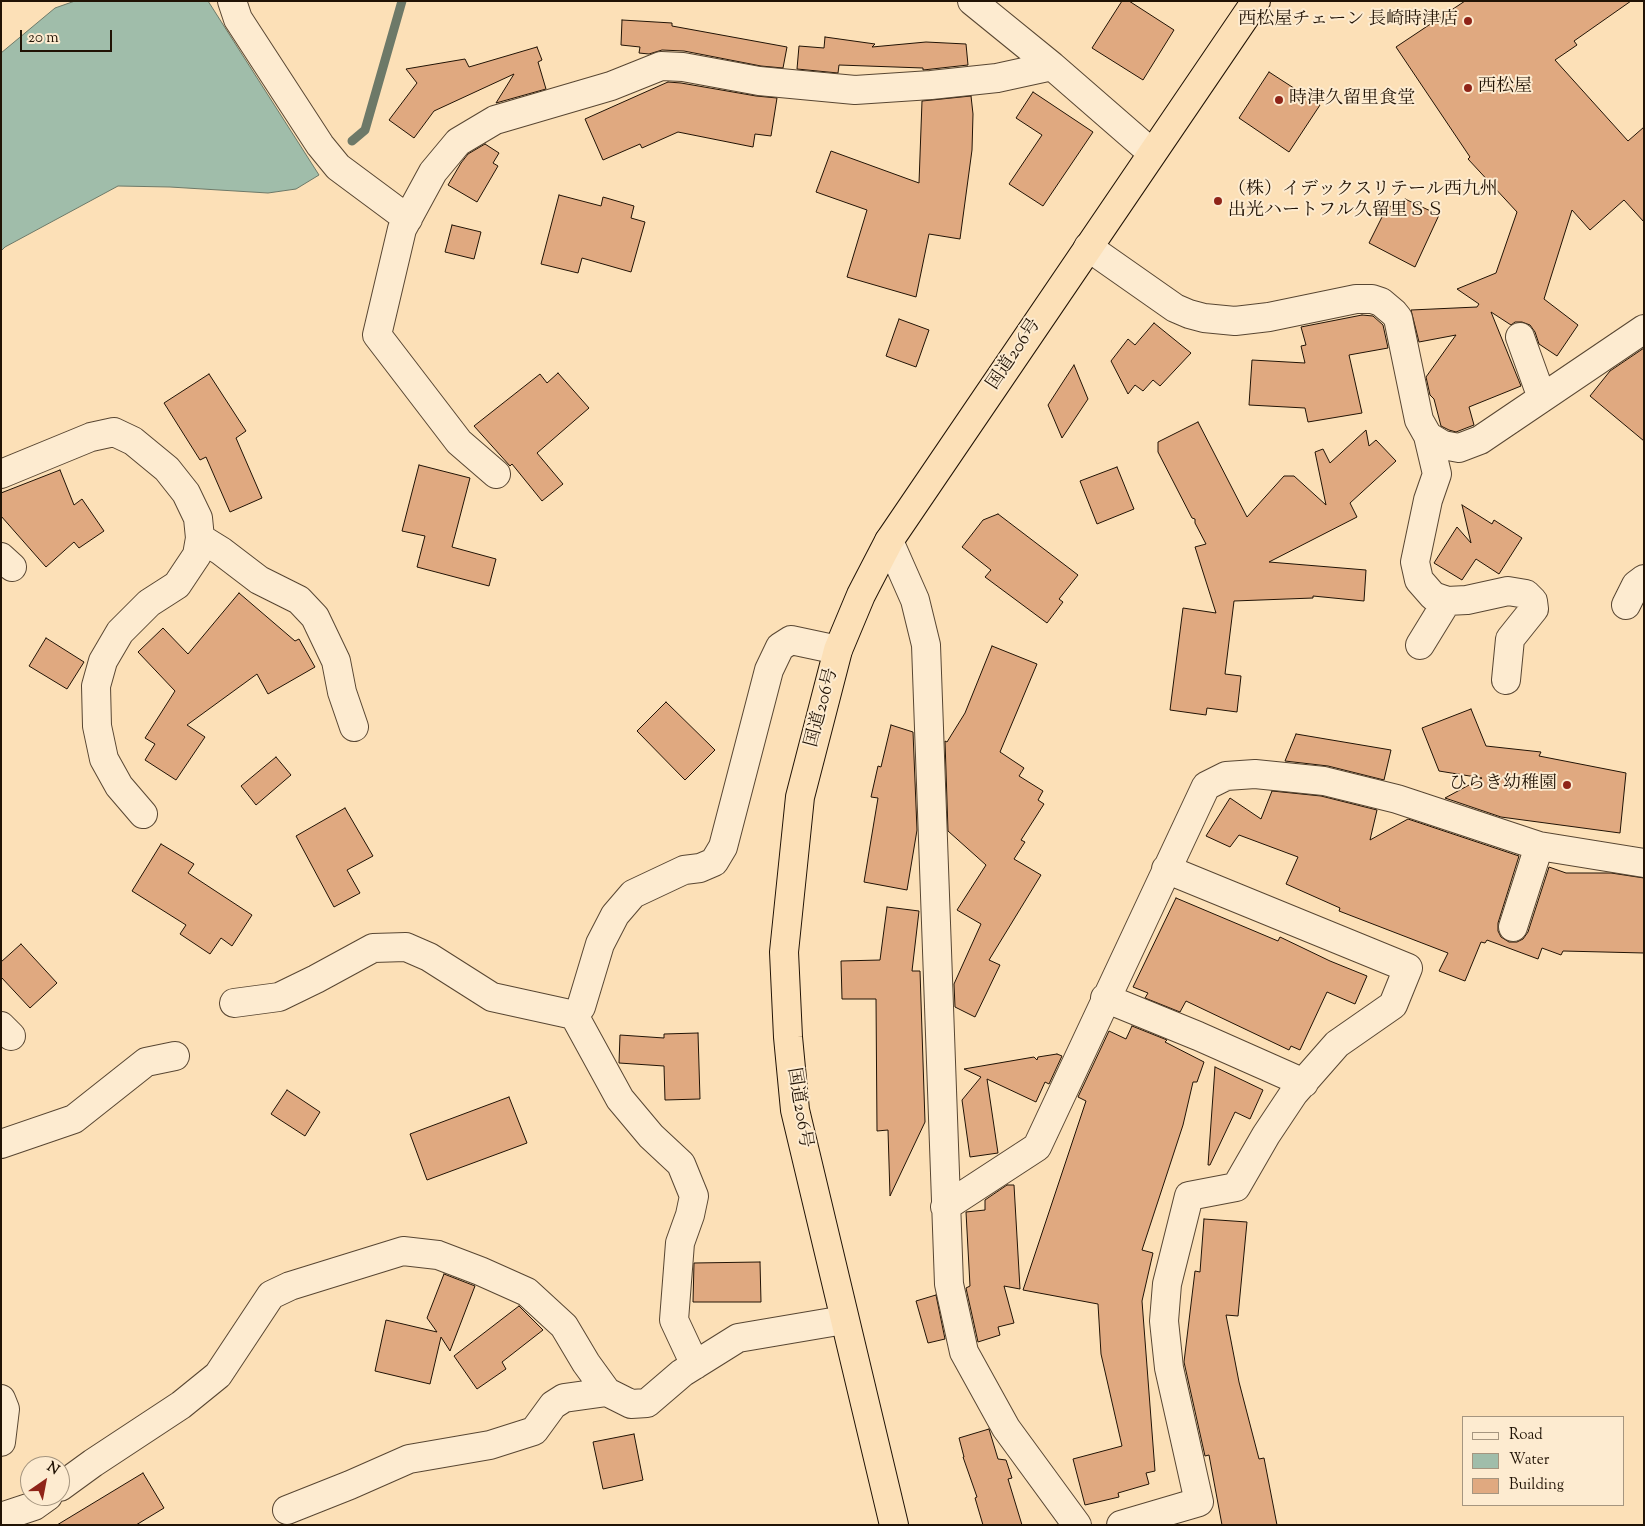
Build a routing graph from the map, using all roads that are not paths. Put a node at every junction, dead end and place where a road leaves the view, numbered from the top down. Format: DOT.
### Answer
graph roads {
  1 [pos="232,1"];
  2 [pos="972,1"];
  3 [pos="1256,1"];
  4 [pos="1052,66"];
  5 [pos="1152,154"];
  6 [pos="408,218"];
  7 [pos="1088,248"];
  8 [pos="1644,329"];
  9 [pos="1520,337"];
  10 [pos="1542,398"];
  11 [pos="1428,436"];
  12 [pos="1,474"];
  13 [pos="496,474"];
  14 [pos="200,538"];
  15 [pos="889,540"];
  16 [pos="1644,579"];
  17 [pos="1447,601"];
  18 [pos="1626,605"];
  19 [pos="1420,645"];
  20 [pos="838,650"];
  21 [pos="1506,680"];
  22 [pos="354,727"];
  23 [pos="143,814"];
  24 [pos="1539,846"];
  25 [pos="1644,863"];
  26 [pos="1166,869"];
  27 [pos="1513,928"];
  28 [pos="1105,998"];
  29 [pos="234,1003"];
  30 [pos="574,1015"];
  31 [pos="175,1056"];
  32 [pos="1304,1082"];
  33 [pos="1,1144"];
  34 [pos="945,1207"];
  35 [pos="844,1320"];
  36 [pos="695,1366"];
  37 [pos="606,1392"];
  38 [pos="1,1399"];
  39 [pos="1,1442"];
  40 [pos="70,1479"];
  41 [pos="34,1506"];
  42 [pos="287,1510"];
  43 [pos="1,1517"];
  44 [pos="894,1525"];
  45 [pos="1077,1525"];
  46 [pos="1121,1525"];
  1 -- 6 [label="street"];
  2 -- 4 [label="street"];
  3 -- 5 [label="highway, 国道206号"];
  4 -- 5 [label="street"];
  4 -- 6 [label="street"];
  5 -- 7 [label="highway, 国道206号"];
  6 -- 13 [label="street"];
  7 -- 11 [label="street"];
  7 -- 15 [label="highway, 国道206号"];
  8 -- 10 [label="street"];
  9 -- 10 [label="street"];
  10 -- 11 [label="street"];
  11 -- 17 [label="street"];
  12 -- 14 [label="street"];
  14 -- 22 [label="street"];
  14 -- 23 [label="street"];
  15 -- 20 [label="highway, 国道206号"];
  15 -- 34 [label="street"];
  16 -- 18 [label="street"];
  17 -- 19 [label="street"];
  17 -- 21 [label="street"];
  20 -- 30 [label="street"];
  20 -- 35 [label="highway, 国道206号"];
  24 -- 25 [label="street"];
  24 -- 26 [label="street"];
  24 -- 27 [label="street"];
  26 -- 28 [label="street"];
  26 -- 32 [label="street"];
  28 -- 32 [label="street"];
  28 -- 34 [label="street"];
  29 -- 30 [label="street"];
  30 -- 36 [label="street"];
  31 -- 33 [label="street"];
  32 -- 46 [label="street"];
  34 -- 45 [label="street"];
  35 -- 36 [label="street"];
  35 -- 44 [label="highway, 国道206号"];
  36 -- 37 [label="street"];
  37 -- 40 [label="street"];
  37 -- 42 [label="street"];
  38 -- 39 [label="street"];
  41 -- 43 [label="street"];
}
